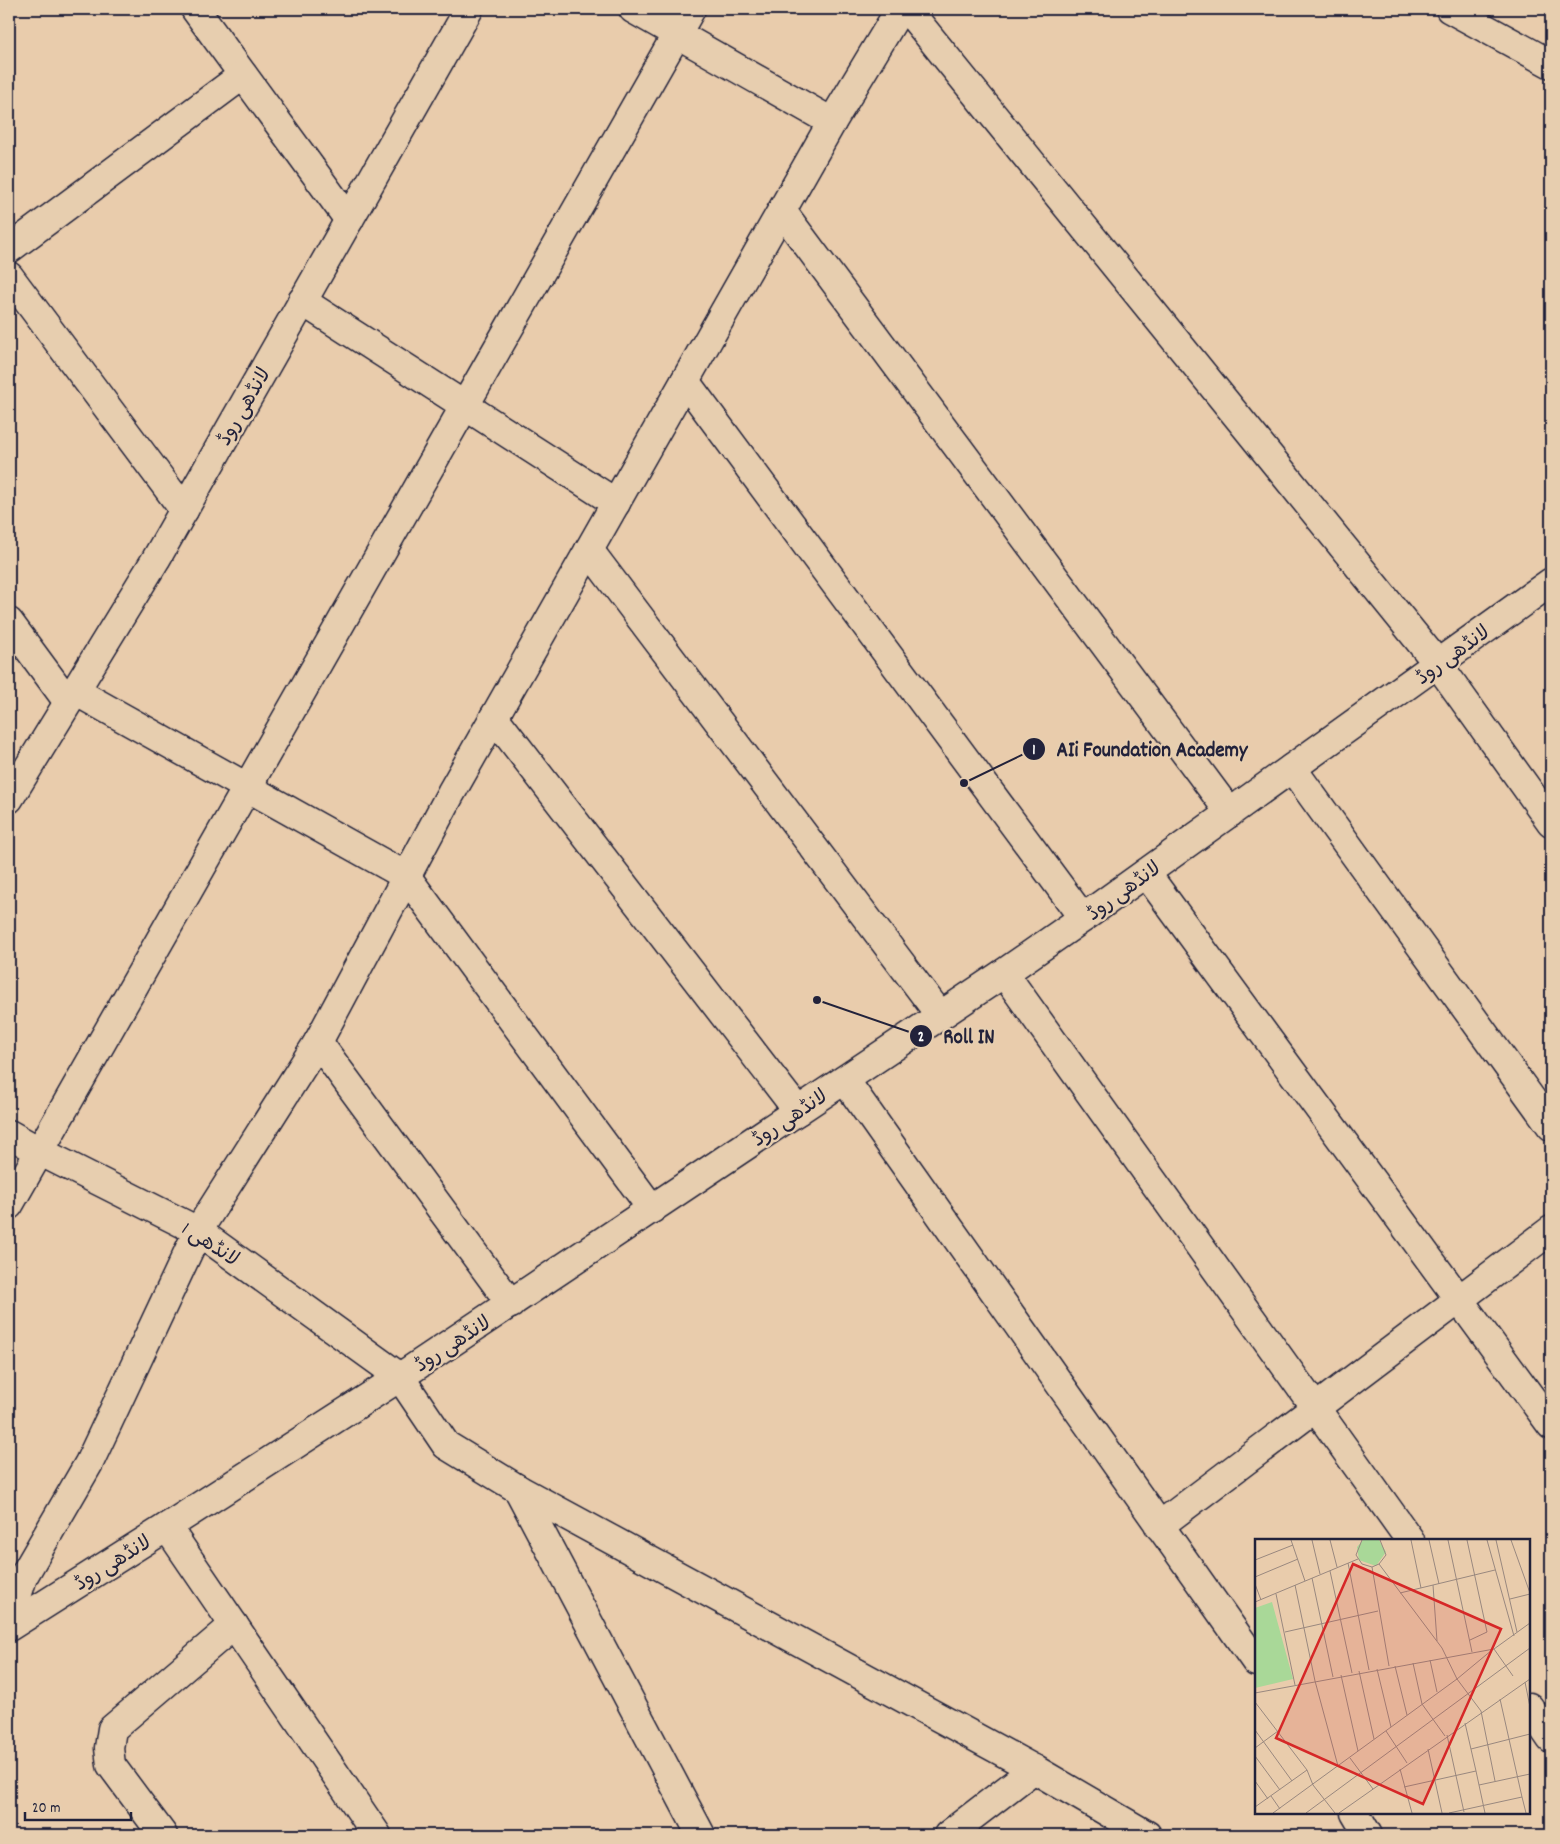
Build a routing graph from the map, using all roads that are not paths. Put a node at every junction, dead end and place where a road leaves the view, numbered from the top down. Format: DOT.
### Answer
graph roads {
  1 [pos="195,9"];
  2 [pos="469,9"];
  3 [pos="633,9"];
  4 [pos="691,9"];
  5 [pos="900,9"];
  6 [pos="908,9"];
  7 [pos="1450,9"];
  8 [pos="677,33"];
  9 [pos="1551,64"];
  10 [pos="243,75"];
  11 [pos="832,122"];
  12 [pos="782,211"];
  13 [pos="349,220"];
  14 [pos="9,249"];
  15 [pos="9,276"];
  16 [pos="302,302"];
  17 [pos="686,381"];
  18 [pos="465,405"];
  19 [pos="616,503"];
  20 [pos="184,510"];
  21 [pos="589,550"];
  22 [pos="1551,582"];
  23 [pos="9,622"];
  24 [pos="1438,664"];
  25 [pos="71,697"];
  26 [pos="494,717"];
  27 [pos="1292,768"];
  28 [pos="247,787"];
  29 [pos="9,799"];
  30 [pos="1230,813"];
  31 [pos="1551,822"];
  32 [pos="1146,873"];
  33 [pos="406,876"];
  34 [pos="1083,918"];
  35 [pos="1004,973"];
  36 [pos="940,1015"];
  37 [pos="318,1042"];
  38 [pos="845,1080"];
  39 [pos="798,1111"];
  40 [pos="1551,1126"];
  41 [pos="9,1134"];
  42 [pos="39,1152"];
  43 [pos="9,1205"];
  44 [pos="652,1209"];
  45 [pos="1551,1230"];
  46 [pos="198,1232"];
  47 [pos="1460,1298"];
  48 [pos="511,1304"];
  49 [pos="400,1377"];
  50 [pos="1316,1407"];
  51 [pos="1551,1425"];
  52 [pos="518,1489"];
  53 [pos="1160,1526"];
  54 [pos="167,1527"];
  55 [pos="1409,1539"];
  56 [pos="9,1622"];
  57 [pos="234,1625"];
  58 [pos="9,1627"];
  59 [pos="1255,1661"];
  60 [pos="1530,1708"];
  61 [pos="1551,1739"];
  62 [pos="1034,1769"];
  63 [pos="1356,1814"];
  64 [pos="163,1835"];
  65 [pos="377,1835"];
  66 [pos="701,1835"];
  67 [pos="948,1835"];
  68 [pos="1147,1835"];
  69 [pos="1368,1835"];
  1 -- 10 [label="street"];
  2 -- 13 [label="street, لانڈھی روڈ"];
  3 -- 8 [label="street"];
  4 -- 8 [label="street"];
  5 -- 11 [label="street"];
  6 -- 24 [label="street"];
  7 -- 9 [label="street"];
  8 -- 11 [label="street"];
  8 -- 18 [label="street"];
  10 -- 13 [label="street"];
  10 -- 14 [label="street"];
  11 -- 12 [label="street"];
  12 -- 17 [label="street"];
  12 -- 30 [label="street"];
  13 -- 16 [label="street, لانڈھی روڈ"];
  15 -- 20 [label="street"];
  16 -- 18 [label="street"];
  16 -- 20 [label="street, لانڈھی روڈ"];
  17 -- 19 [label="street"];
  17 -- 34 [label="street"];
  18 -- 19 [label="street"];
  18 -- 28 [label="street"];
  19 -- 21 [label="street"];
  20 -- 25 [label="street, لانڈھی روڈ"];
  21 -- 26 [label="street"];
  21 -- 36 [label="street"];
  22 -- 24 [label="street, لانڈھی روڈ"];
  23 -- 25 [label="street"];
  24 -- 27 [label="street, لانڈھی روڈ"];
  24 -- 31 [label="street"];
  25 -- 28 [label="street"];
  25 -- 29 [label="street, لانڈھی روڈ"];
  26 -- 33 [label="street"];
  26 -- 39 [label="street"];
  27 -- 30 [label="street, لانڈھی روڈ"];
  27 -- 40 [label="street"];
  28 -- 33 [label="street"];
  28 -- 42 [label="street"];
  30 -- 32 [label="street, لانڈھی روڈ"];
  32 -- 34 [label="street, لانڈھی روڈ"];
  32 -- 47 [label="street"];
  33 -- 37 [label="street"];
  33 -- 44 [label="street"];
  34 -- 35 [label="street, لانڈھی روڈ"];
  35 -- 36 [label="street, لانڈھی روڈ"];
  35 -- 50 [label="street"];
  36 -- 38 [label="street, لانڈھی روڈ"];
  37 -- 46 [label="street"];
  37 -- 48 [label="street"];
  38 -- 39 [label="street, لانڈھی روڈ"];
  38 -- 53 [label="street"];
  39 -- 44 [label="street, لانڈھی روڈ"];
  41 -- 42 [label="street, لانڈھی 1"];
  42 -- 43 [label="street"];
  42 -- 46 [label="street, لانڈھی 1"];
  44 -- 48 [label="street, لانڈھی روڈ"];
  45 -- 47 [label="street"];
  46 -- 49 [label="street, لانڈھی 1"];
  46 -- 56 [label="street"];
  47 -- 50 [label="street"];
  47 -- 51 [label="street"];
  48 -- 49 [label="street, لانڈھی روڈ"];
  49 -- 52 [label="street"];
  49 -- 54 [label="street, لانڈھی روڈ"];
  50 -- 53 [label="street"];
  50 -- 55 [label="street"];
  52 -- 62 [label="street"];
  52 -- 66 [label="street"];
  53 -- 59 [label="street"];
  54 -- 57 [label="street"];
  54 -- 58 [label="street, لانڈھی روڈ"];
  57 -- 64 [label="street"];
  57 -- 65 [label="street"];
  60 -- 61 [label="street"];
  62 -- 67 [label="street"];
  62 -- 68 [label="street"];
  63 -- 69 [label="street"];
}
